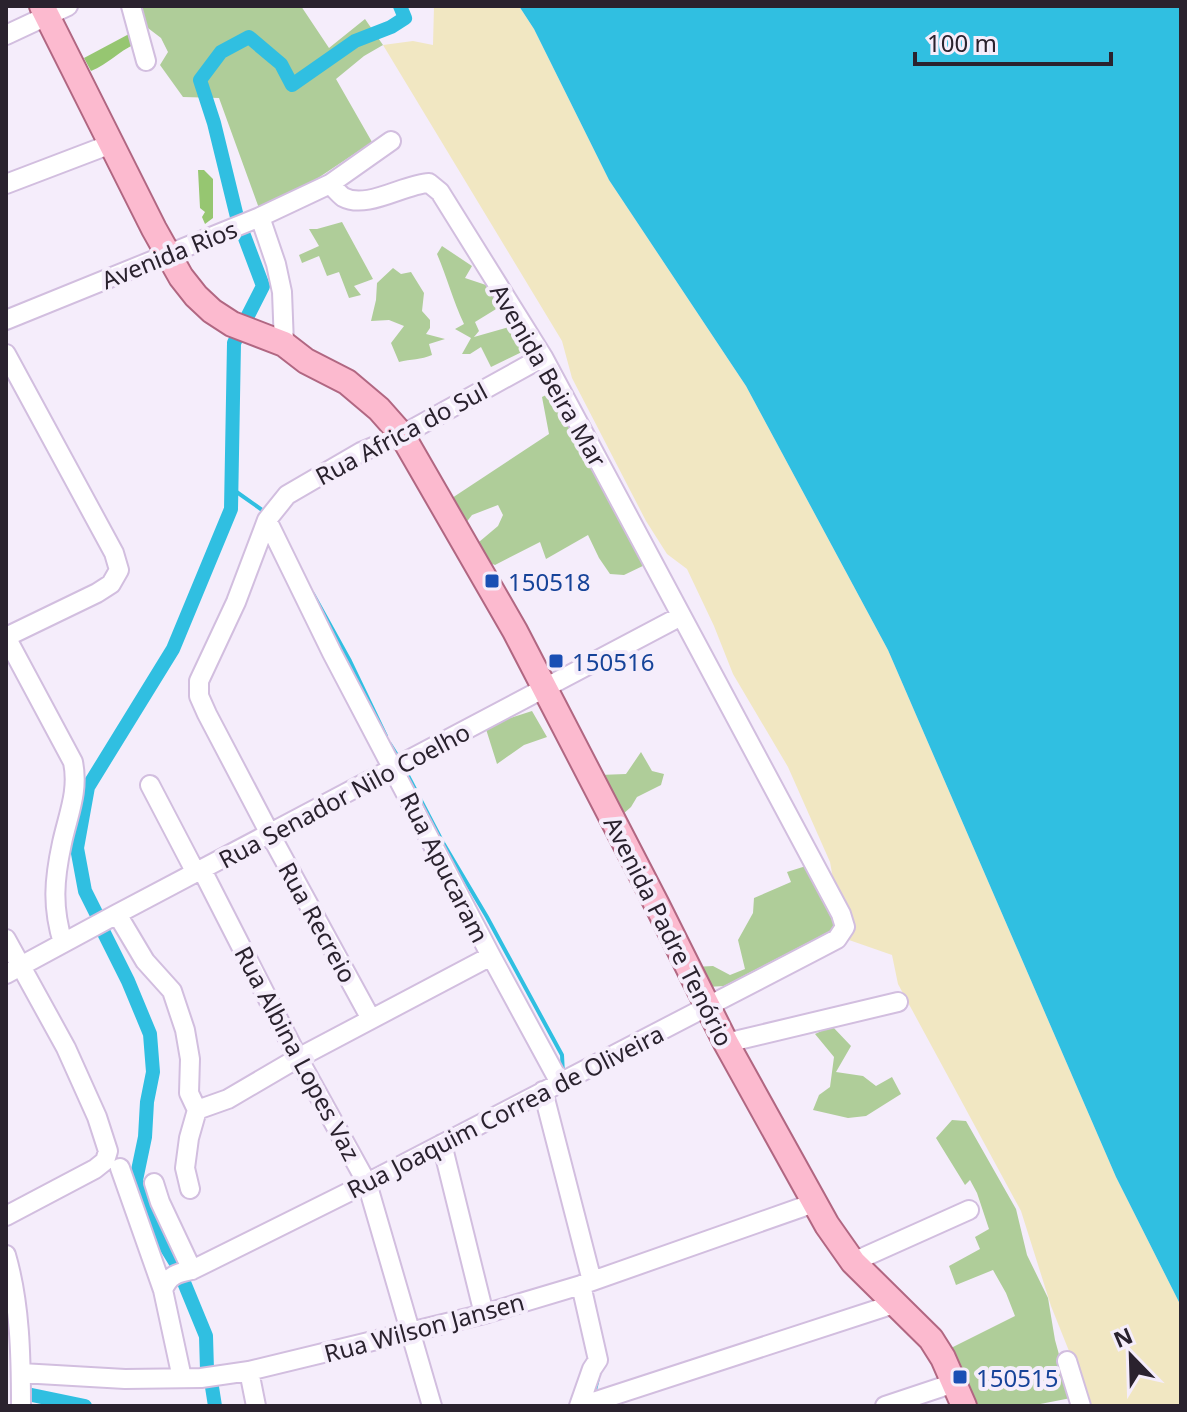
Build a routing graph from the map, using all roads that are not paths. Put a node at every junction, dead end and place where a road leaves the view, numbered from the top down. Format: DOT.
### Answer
graph roads {
  1 [pos="131,6"];
  2 [pos="52,10"];
  3 [pos="6,35"];
  4 [pos="146,61"];
  5 [pos="391,141"];
  6 [pos="111,144"];
  7 [pos="6,184"];
  8 [pos="330,184"];
  9 [pos="255,219"];
  10 [pos="168,255"];
  11 [pos="6,320"];
  12 [pos="273,340"];
  13 [pos="6,354"];
  14 [pos="543,357"];
  15 [pos="402,435"];
  16 [pos="267,520"];
  17 [pos="681,616"];
  18 [pos="6,637"];
  19 [pos="545,689"];
  20 [pos="394,768"];
  21 [pos="150,785"];
  22 [pos="270,834"];
  23 [pos="199,872"];
  24 [pos="117,914"];
  25 [pos="845,927"];
  26 [pos="6,939"];
  27 [pos="63,943"];
  28 [pos="491,956"];
  29 [pos="13,971"];
  30 [pos="898,1002"];
  31 [pos="707,1006"];
  32 [pos="371,1019"];
  33 [pos="726,1043"];
  34 [pos="298,1058"];
  35 [pos="560,1083"];
  36 [pos="543,1091"];
  37 [pos="197,1110"];
  38 [pos="442,1144"];
  39 [pos="120,1168"];
  40 [pos="154,1183"];
  41 [pos="367,1183"];
  42 [pos="190,1189"];
  43 [pos="814,1203"];
  44 [pos="969,1210"];
  45 [pos="6,1216"];
  46 [pos="6,1255"];
  47 [pos="853,1262"];
  48 [pos="192,1270"];
  49 [pos="587,1283"];
  50 [pos="163,1290"];
  51 [pos="894,1304"];
  52 [pos="484,1314"];
  53 [pos="409,1332"];
  54 [pos="1067,1361"];
  55 [pos="249,1371"];
  56 [pos="21,1373"];
  57 [pos="182,1378"];
  58 [pos="954,1383"];
  59 [pos="21,1406"];
  60 [pos="256,1406"];
  61 [pos="432,1406"];
  62 [pos="580,1406"];
  63 [pos="885,1406"];
  64 [pos="964,1406"];
  65 [pos="1081,1406"];
  1 -- 4 [label="street"];
  2 -- 3 [label="street"];
  2 -- 6 [label="main road, Avenida Padre Tenório"];
  5 -- 8 [label="street, Avenida Rios"];
  6 -- 7 [label="street"];
  6 -- 10 [label="main road, Avenida Padre Tenório"];
  8 -- 9 [label="street, Avenida Rios"];
  8 -- 14 [label="street, Avenida Beira Mar"];
  9 -- 10 [label="street, Avenida Rios"];
  9 -- 12 [label="street"];
  10 -- 11 [label="street, Avenida Rios"];
  10 -- 12 [label="main road, Avenida Padre Tenório"];
  12 -- 15 [label="main road, Avenida Padre Tenório"];
  13 -- 18 [label="street"];
  14 -- 15 [label="street, Rua Africa do Sul"];
  14 -- 17 [label="street, Avenida Beira Mar"];
  15 -- 16 [label="street, Rua Africa do Sul"];
  15 -- 19 [label="main road, Avenida Padre Tenório"];
  16 -- 20 [label="street, Rua Apucaram"];
  16 -- 22 [label="street, Rua Recreio"];
  17 -- 19 [label="street, Rua Senador Nilo Coelho"];
  17 -- 25 [label="street, Avenida Beira Mar"];
  18 -- 27 [label="street"];
  19 -- 20 [label="street, Rua Senador Nilo Coelho"];
  19 -- 31 [label="main road, Avenida Padre Tenório"];
  20 -- 22 [label="street, Rua Senador Nilo Coelho"];
  20 -- 28 [label="street, Rua Apucaram"];
  21 -- 23 [label="street, Rua Albina Lopes Vaz"];
  22 -- 23 [label="street, Rua Senador Nilo Coelho"];
  22 -- 32 [label="street, Rua Recreio"];
  23 -- 24 [label="street, Rua Senador Nilo Coelho"];
  23 -- 34 [label="street, Rua Albina Lopes Vaz"];
  24 -- 27 [label="street, Rua Senador Nilo Coelho"];
  24 -- 37 [label="street"];
  25 -- 31 [label="street, Rua Joaquim Correa de Oliveira"];
  26 -- 29 [label="street"];
  27 -- 29 [label="street, Rua Senador Nilo Coelho"];
  28 -- 32 [label="street"];
  28 -- 35 [label="street, Rua Apucaram"];
  29 -- 45 [label="street"];
  30 -- 33 [label="street"];
  31 -- 33 [label="main road, Avenida Padre Tenório"];
  31 -- 35 [label="street, Rua Joaquim Correa de Oliveira"];
  32 -- 34 [label="street"];
  33 -- 43 [label="main road, Avenida Padre Tenório"];
  34 -- 37 [label="street"];
  34 -- 41 [label="street, Rua Albina Lopes Vaz"];
  35 -- 36 [label="street, Rua Joaquim Correa de Oliveira"];
  36 -- 38 [label="street, Rua Joaquim Correa de Oliveira"];
  36 -- 49 [label="street"];
  37 -- 42 [label="street"];
  38 -- 41 [label="street, Rua Joaquim Correa de Oliveira"];
  38 -- 52 [label="street"];
  39 -- 50 [label="street"];
  40 -- 48 [label="street"];
  41 -- 48 [label="street, Rua Joaquim Correa de Oliveira"];
  41 -- 53 [label="street, Rua Albina Lopes Vaz"];
  43 -- 47 [label="main road, Avenida Padre Tenório"];
  43 -- 49 [label="street, Rua Wilson Jansen"];
  44 -- 47 [label="street"];
  46 -- 56 [label="street"];
  47 -- 51 [label="main road, Avenida Padre Tenório"];
  48 -- 50 [label="street, Rua Joaquim Correa de Oliveira"];
  49 -- 52 [label="street, Rua Wilson Jansen"];
  49 -- 62 [label="street"];
  50 -- 57 [label="street"];
  51 -- 58 [label="main road, Avenida Padre Tenório"];
  51 -- 62 [label="street"];
  52 -- 53 [label="street, Rua Wilson Jansen"];
  53 -- 55 [label="street, Rua Wilson Jansen"];
  53 -- 61 [label="street, Rua Albina Lopes Vaz"];
  54 -- 65 [label="street"];
  55 -- 57 [label="street, Rua Wilson Jansen"];
  55 -- 60 [label="street"];
  56 -- 57 [label="street, Rua Wilson Jansen"];
  56 -- 59 [label="street"];
  58 -- 63 [label="street"];
  58 -- 64 [label="main road, Avenida Padre Tenório"];
}
